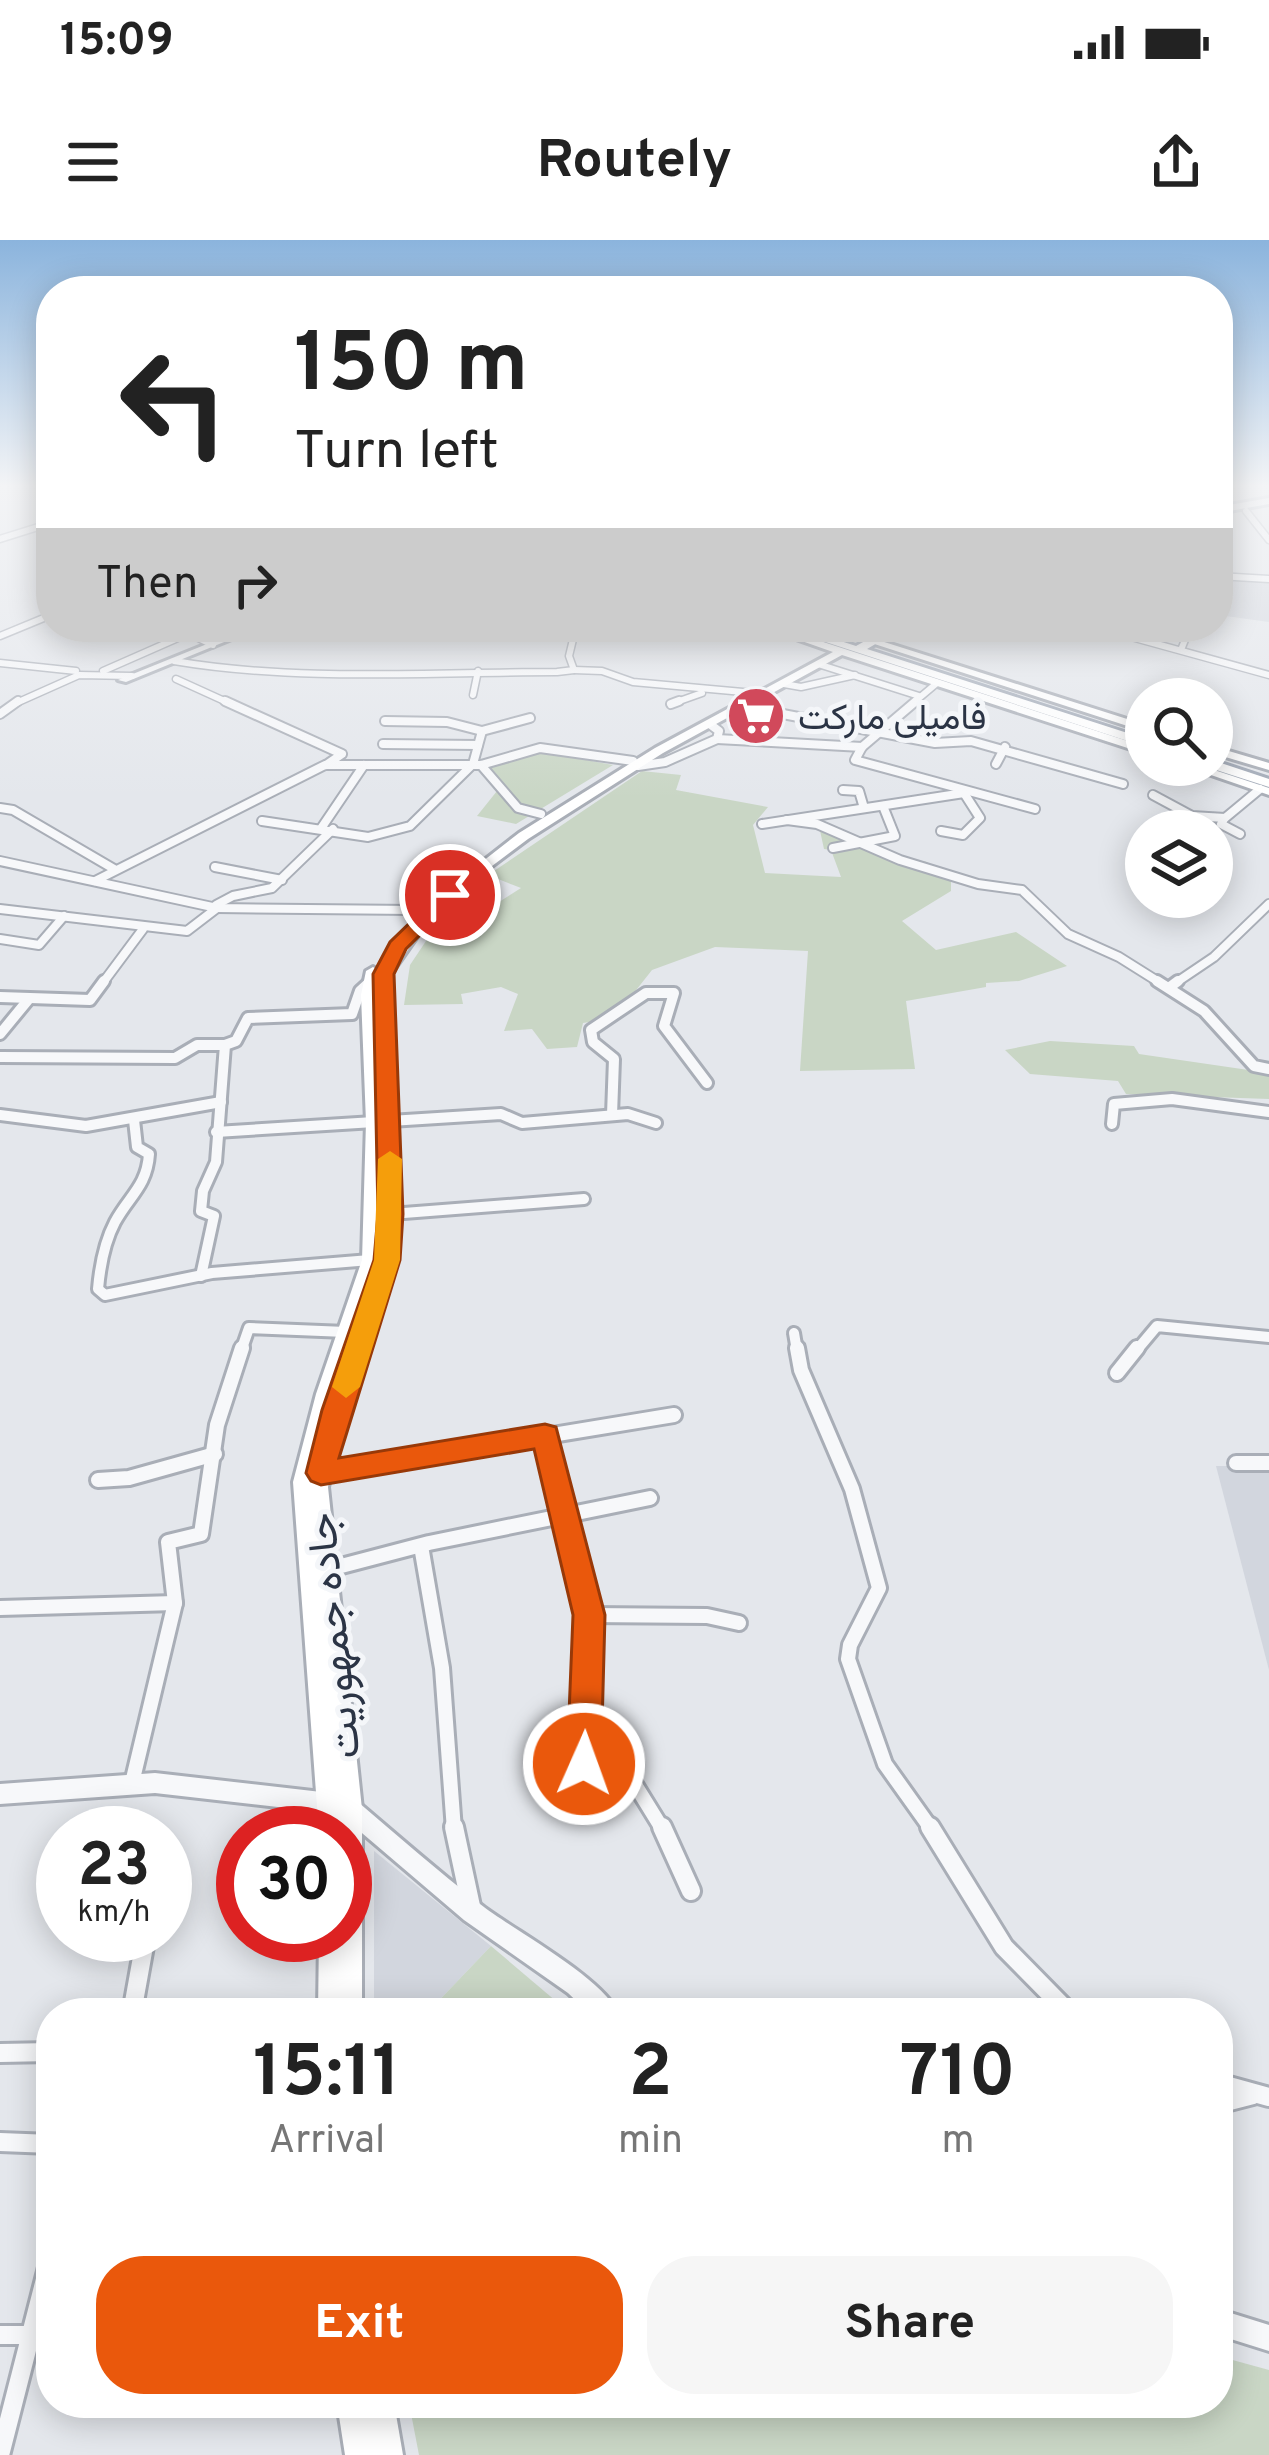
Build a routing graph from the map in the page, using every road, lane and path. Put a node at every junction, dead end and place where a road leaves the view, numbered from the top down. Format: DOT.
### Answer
graph roads {
  1 [pos="36,621"];
  2 [pos="0,636"];
  3 [pos="167,642"];
  4 [pos="210,642"];
  5 [pos="220,642"];
  6 [pos="572,642"];
  7 [pos="836,642"];
  8 [pos="840,642"];
  9 [pos="843,642"];
  10 [pos="848,642"];
  11 [pos="860,642"];
  12 [pos="863,642"];
  13 [pos="1150,642"];
  14 [pos="1183,642"];
  15 [pos="213,645"];
  16 [pos="854,646"];
  17 [pos="1180,650"];
  18 [pos="174,661"];
  19 [pos="0,663"];
  20 [pos="818,664"];
  21 [pos="574,670"];
  22 [pos="103,671"];
  23 [pos="478,671"];
  24 [pos="85,672"];
  25 [pos="856,675"];
  26 [pos="1269,675"];
  27 [pos="127,678"];
  28 [pos="176,679"];
  29 [pos="937,682"];
  30 [pos="784,684"];
  31 [pos="725,690"];
  32 [pos="2,694"];
  33 [pos="26,694"];
  34 [pos="473,695"];
  35 [pos="919,696"];
  36 [pos="753,698"];
  37 [pos="670,704"];
  38 [pos="0,714"];
  39 [pos="530,718"];
  40 [pos="385,721"];
  41 [pos="482,731"];
  42 [pos="714,732"];
  43 [pos="879,732"];
  44 [pos="1125,733"];
  45 [pos="1125,734"];
  46 [pos="383,744"];
  47 [pos="478,745"];
  48 [pos="862,747"];
  49 [pos="1005,748"];
  50 [pos="1233,756"];
  51 [pos="636,763"];
  52 [pos="996,764"];
  53 [pos="325,765"];
  54 [pos="364,765"];
  55 [pos="477,765"];
  56 [pos="1269,767"];
  57 [pos="1233,771"];
  58 [pos="1233,776"];
  59 [pos="1123,784"];
  60 [pos="1267,785"];
  61 [pos="843,790"];
  62 [pos="968,792"];
  63 [pos="1153,795"];
  64 [pos="883,806"];
  65 [pos="0,808"];
  66 [pos="864,808"];
  67 [pos="1035,809"];
  68 [pos="1181,810"];
  69 [pos="1233,812"];
  70 [pos="542,814"];
  71 [pos="787,820"];
  72 [pos="262,821"];
  73 [pos="762,824"];
  74 [pos="328,828"];
  75 [pos="1233,830"];
  76 [pos="941,831"];
  77 [pos="1240,834"];
  78 [pos="868,844"];
  79 [pos="833,848"];
  80 [pos="0,861"];
  81 [pos="215,867"];
  82 [pos="114,869"];
  83 [pos="282,880"];
  84 [pos="95,881"];
  85 [pos="1269,904"];
  86 [pos="213,908"];
  87 [pos="0,909"];
  88 [pos="414,910"];
  89 [pos="64,916"];
  90 [pos="143,929"];
  91 [pos="6,940"];
  92 [pos="0,951"];
  93 [pos="371,981"];
  94 [pos="1170,988"];
  95 [pos="0,997"];
  96 [pos="28,1000"];
  97 [pos="0,1034"];
  98 [pos="225,1045"];
  99 [pos="1,1060"];
  100 [pos="1269,1070"];
  101 [pos="706,1083"];
  102 [pos="221,1102"];
  103 [pos="1269,1112"];
  104 [pos="0,1115"];
  105 [pos="612,1115"];
  106 [pos="134,1120"];
  107 [pos="382,1121"];
  108 [pos="656,1123"];
  109 [pos="1112,1124"];
  110 [pos="216,1132"];
  111 [pos="584,1199"];
  112 [pos="391,1214"];
  113 [pos="370,1259"];
  114 [pos="201,1276"];
  115 [pos="346,1332"];
  116 [pos="794,1334"];
  117 [pos="1269,1337"];
  118 [pos="1117,1372"];
  119 [pos="674,1414"];
  120 [pos="545,1435"];
  121 [pos="215,1454"];
  122 [pos="1236,1463"];
  123 [pos="1269,1463"];
  124 [pos="321,1473"];
  125 [pos="98,1480"];
  126 [pos="650,1498"];
  127 [pos="566,1516"];
  128 [pos="421,1546"];
  129 [pos="320,1574"];
  130 [pos="175,1603"];
  131 [pos="0,1608"];
  132 [pos="589,1615"];
  133 [pos="739,1623"];
  134 [pos="132,1783"];
  135 [pos="0,1794"];
  136 [pos="340,1806"];
  137 [pos="372,1832"];
  138 [pos="692,1892"];
  139 [pos="472,1912"];
  140 [pos="141,1962"];
  141 [pos="331,1962"];
  142 [pos="348,1962"];
  143 [pos="135,1998"];
  144 [pos="331,1998"];
  145 [pos="349,1998"];
  146 [pos="590,1998"];
  147 [pos="1054,1998"];
  148 [pos="36,2052"];
  149 [pos="0,2053"];
  150 [pos="0,2142"];
  151 [pos="36,2143"];
  152 [pos="36,2308"];
  153 [pos="1233,2327"];
  154 [pos="0,2335"];
  155 [pos="28,2336"];
  156 [pos="1269,2338"];
  157 [pos="354,2418"];
  158 [pos="382,2418"];
  159 [pos="0,2455"];
  160 [pos="360,2455"];
  161 [pos="388,2455"];
  1 -- 2 [label="street"];
  3 -- 22 [label="street"];
  4 -- 15 [label="street"];
  5 -- 15 [label="street"];
  6 -- 21 [label="street"];
  7 -- 16 [label="main road"];
  8 -- 16 [label="main road"];
  9 -- 16 [label="main road"];
  10 -- 16 [label="main road"];
  11 -- 16 [label="main road"];
  12 -- 16 [label="main road"];
  13 -- 17 [label="street"];
  14 -- 17 [label="street"];
  15 -- 18 [label="street"];
  16 -- 20 [label="main road, جاده جمهوریت"];
  16 -- 29 [label="main road"];
  16 -- 36 [label="main road, جاده جمهوریت"];
  16 -- 44 [label="main road"];
  17 -- 26 [label="street"];
  18 -- 23 [label="street"];
  18 -- 27 [label="street"];
  19 -- 24 [label="street"];
  20 -- 25 [label="street"];
  20 -- 30 [label="main road, جاده جمهوریت"];
  21 -- 23 [label="street"];
  21 -- 31 [label="street"];
  22 -- 24 [label="street"];
  22 -- 27 [label="street"];
  23 -- 34 [label="street"];
  24 -- 33 [label="street"];
  25 -- 30 [label="street"];
  25 -- 35 [label="street"];
  28 -- 53 [label="street"];
  29 -- 35 [label="street"];
  29 -- 45 [label="main road"];
  30 -- 36 [label="main road, جاده جمهوریت"];
  31 -- 36 [label="street"];
  31 -- 37 [label="street"];
  32 -- 33 [label="street"];
  33 -- 38 [label="street"];
  35 -- 43 [label="street"];
  36 -- 42 [label="main road, جاده جمهوریت"];
  36 -- 43 [label="street"];
  36 -- 51 [label="main road, جاده جمهوریت"];
  39 -- 41 [label="street"];
  40 -- 41 [label="street"];
  41 -- 47 [label="street"];
  42 -- 48 [label="street"];
  42 -- 51 [label="main road, جاده جمهوریت"];
  43 -- 48 [label="street"];
  43 -- 49 [label="street"];
  46 -- 47 [label="street"];
  47 -- 55 [label="street"];
  48 -- 62 [label="street"];
  49 -- 52 [label="street"];
  49 -- 59 [label="street"];
  50 -- 56 [label="main road"];
  51 -- 55 [label="street"];
  51 -- 70 [label="main road, جاده جمهوریت"];
  51 -- 107 [label="main road, جاده جمهوریت"];
  53 -- 54 [label="street"];
  53 -- 82 [label="street"];
  54 -- 55 [label="street"];
  54 -- 74 [label="street"];
  55 -- 70 [label="street"];
  55 -- 74 [label="street"];
  57 -- 60 [label="main road"];
  58 -- 60 [label="main road"];
  60 -- 69 [label="street"];
  61 -- 66 [label="street"];
  62 -- 64 [label="street"];
  62 -- 67 [label="street"];
  62 -- 76 [label="street"];
  63 -- 68 [label="street"];
  64 -- 66 [label="street"];
  64 -- 78 [label="street"];
  65 -- 82 [label="street"];
  66 -- 71 [label="street"];
  70 -- 88 [label="main road, جاده جمهوریت"];
  71 -- 73 [label="street"];
  71 -- 78 [label="street"];
  72 -- 74 [label="street"];
  74 -- 83 [label="street"];
  75 -- 77 [label="street"];
  78 -- 79 [label="street"];
  78 -- 94 [label="street"];
  80 -- 84 [label="street"];
  81 -- 83 [label="street"];
  82 -- 84 [label="street"];
  83 -- 86 [label="street"];
  84 -- 86 [label="street"];
  85 -- 94 [label="street"];
  86 -- 88 [label="street"];
  86 -- 90 [label="street"];
  87 -- 89 [label="street"];
  88 -- 93 [label="main road, جاده جمهوریت"];
  89 -- 90 [label="street"];
  89 -- 91 [label="street"];
  90 -- 96 [label="street"];
  91 -- 92 [label="street"];
  93 -- 98 [label="street"];
  93 -- 107 [label="main road, جاده جمهوریت"];
  94 -- 100 [label="street"];
  95 -- 96 [label="street"];
  96 -- 97 [label="street"];
  98 -- 99 [label="street"];
  98 -- 102 [label="street"];
  101 -- 105 [label="street"];
  102 -- 106 [label="street"];
  102 -- 110 [label="street"];
  103 -- 109 [label="street"];
  104 -- 106 [label="street"];
  105 -- 107 [label="street"];
  105 -- 108 [label="street"];
  106 -- 114 [label="street"];
  107 -- 110 [label="street"];
  107 -- 112 [label="main road, جاده جمهوریت"];
  107 -- 113 [label="main road, جاده جمهوریت"];
  110 -- 114 [label="street"];
  111 -- 112 [label="street"];
  112 -- 124 [label="main road, جاده جمهوریت"];
  113 -- 114 [label="street"];
  113 -- 115 [label="main road, جاده جمهوریت"];
  115 -- 121 [label="street"];
  115 -- 129 [label="main road, جاده جمهوریت"];
  116 -- 147 [label="street"];
  117 -- 118 [label="street"];
  119 -- 120 [label="street"];
  120 -- 124 [label="street"];
  120 -- 127 [label="street"];
  121 -- 125 [label="street"];
  121 -- 130 [label="street"];
  122 -- 123 [label="street"];
  124 -- 129 [label="main road, جاده جمهوریت"];
  126 -- 127 [label="street"];
  127 -- 128 [label="street"];
  127 -- 132 [label="street"];
  128 -- 129 [label="street"];
  128 -- 139 [label="street"];
  129 -- 136 [label="main road, جاده جمهوریت"];
  130 -- 131 [label="street"];
  130 -- 134 [label="street"];
  132 -- 133 [label="street"];
  132 -- 138 [label="street"];
  134 -- 135 [label="street"];
  134 -- 136 [label="street"];
  137 -- 139 [label="street"];
  139 -- 146 [label="street"];
  140 -- 143 [label="street"];
  141 -- 144 [label="main road"];
  142 -- 145 [label="main road, جاده جمهوریت"];
  148 -- 149 [label="street"];
  150 -- 151 [label="street"];
  152 -- 155 [label="street"];
  153 -- 156 [label="street"];
  154 -- 155 [label="street"];
  155 -- 159 [label="street"];
  157 -- 160 [label="main road"];
  158 -- 161 [label="main road"];
}
